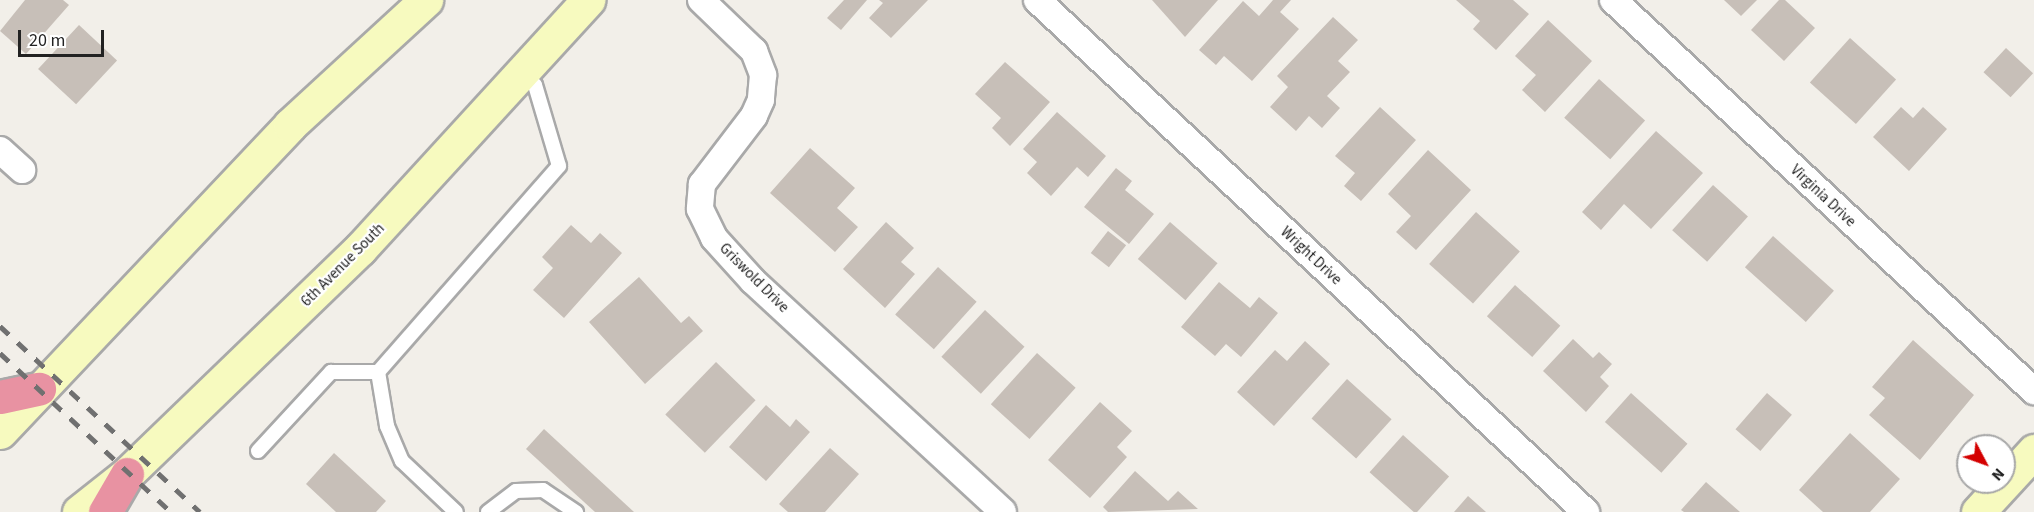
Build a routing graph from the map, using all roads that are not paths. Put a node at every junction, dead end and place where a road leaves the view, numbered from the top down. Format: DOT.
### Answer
graph roads {
  1 [pos="426,0"];
  2 [pos="588,0"];
  3 [pos="701,0"];
  4 [pos="1037,0"];
  5 [pos="1613,0"];
  6 [pos="522,72"];
  7 [pos="0,150"];
  8 [pos="22,170"];
  9 [pos="378,372"];
  10 [pos="39,389"];
  11 [pos="2034,391"];
  12 [pos="0,397"];
  13 [pos="0,432"];
  14 [pos="258,451"];
  15 [pos="2034,451"];
  16 [pos="127,474"];
  17 [pos="79,512"];
  18 [pos="105,512"];
  19 [pos="456,512"];
  20 [pos="488,512"];
  21 [pos="576,512"];
  22 [pos="1003,512"];
  23 [pos="1586,512"];
  24 [pos="1978,512"];
  1 -- 10 [label="street"];
  2 -- 6 [label="street, 6th Avenue South"];
  3 -- 22 [label="street, Griswold Drive"];
  4 -- 23 [label="street, Wright Drive"];
  5 -- 11 [label="street, Virginia Drive"];
  6 -- 9 [label="lane"];
  6 -- 16 [label="street, 6th Avenue South"];
  7 -- 8 [label="street"];
  9 -- 14 [label="lane"];
  9 -- 19 [label="lane"];
  10 -- 12 [label="highway"];
  10 -- 13 [label="street"];
  15 -- 24 [label="street"];
  16 -- 17 [label="street, 6th Avenue South"];
  16 -- 18 [label="highway"];
  20 -- 21 [label="lane"];
}
